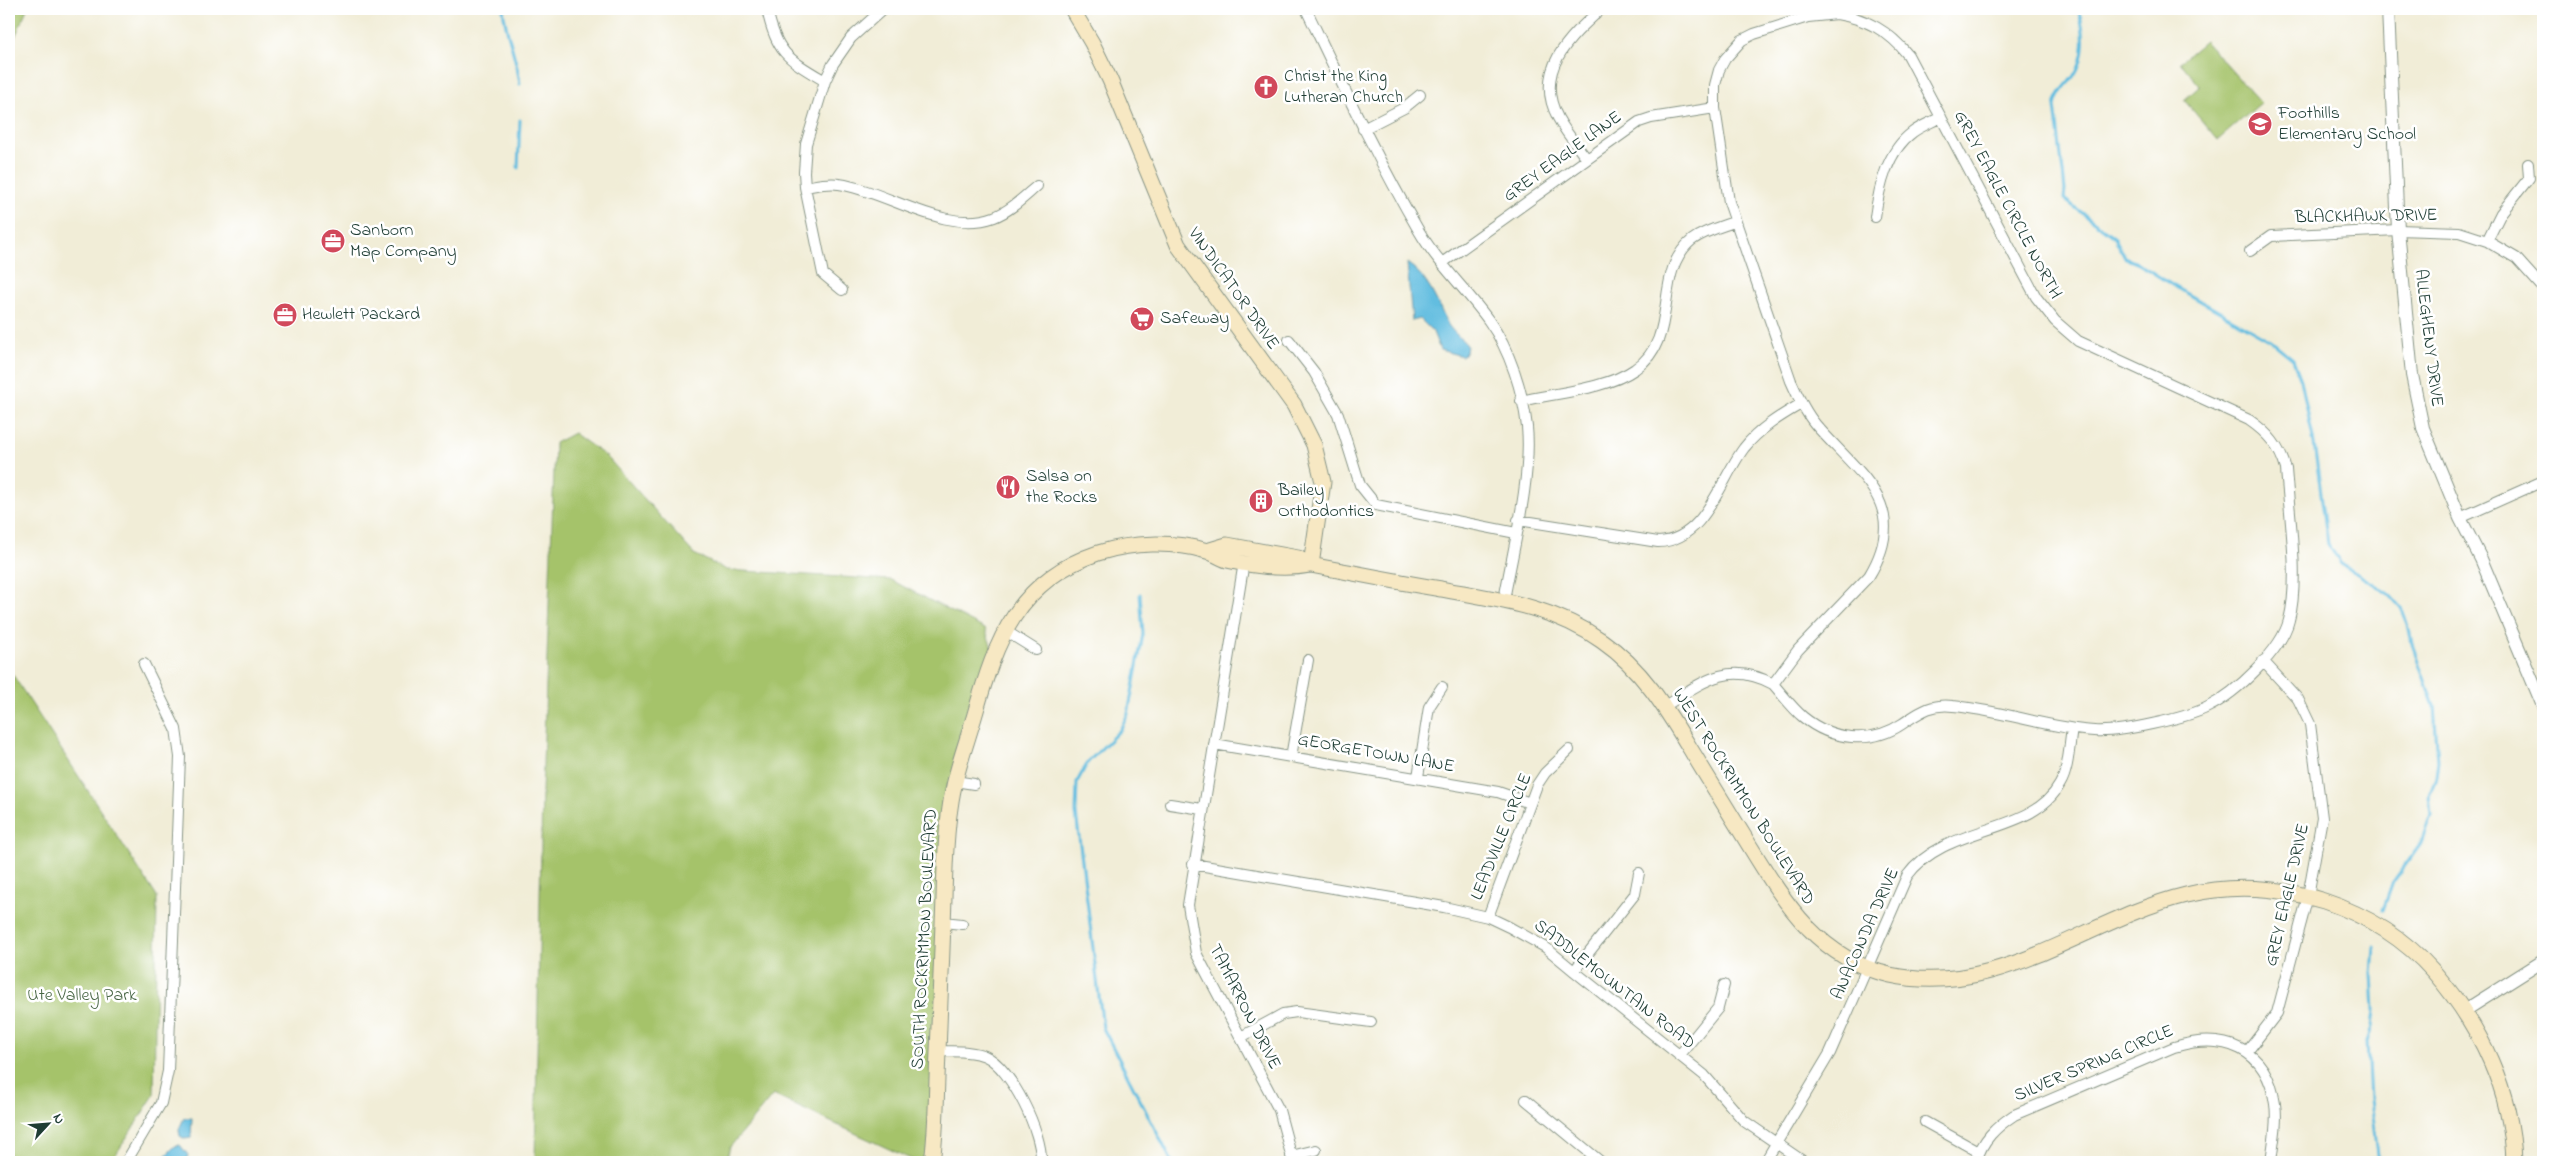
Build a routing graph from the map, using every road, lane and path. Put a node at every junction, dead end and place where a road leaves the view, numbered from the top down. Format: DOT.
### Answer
graph roads {
  1 [pos="767,9"];
  2 [pos="883,9"];
  3 [pos="1072,9"];
  4 [pos="1306,9"];
  5 [pos="1601,9"];
  6 [pos="2388,9"];
  7 [pos="1852,12"];
  8 [pos="825,81"];
  9 [pos="1420,95"];
  10 [pos="1715,108"];
  11 [pos="1941,117"];
  12 [pos="1363,129"];
  13 [pos="1587,159"];
  14 [pos="2528,164"];
  15 [pos="1037,186"];
  16 [pos="805,187"];
  17 [pos="1875,217"];
  18 [pos="1734,222"];
  19 [pos="2398,230"];
  20 [pos="2486,241"];
  21 [pos="2250,251"];
  22 [pos="1442,263"];
  23 [pos="2543,288"];
  24 [pos="842,290"];
  25 [pos="1289,340"];
  26 [pos="1521,400"];
  27 [pos="1801,404"];
  28 [pos="2543,481"];
  29 [pos="2460,518"];
  30 [pos="1518,520"];
  31 [pos="1516,533"];
  32 [pos="1207,551"];
  33 [pos="1244,562"];
  34 [pos="1311,565"];
  35 [pos="1504,600"];
  36 [pos="1004,630"];
  37 [pos="1036,650"];
  38 [pos="1308,660"];
  39 [pos="2263,661"];
  40 [pos="144,664"];
  41 [pos="1773,684"];
  42 [pos="1442,687"];
  43 [pos="1664,706"];
  44 [pos="2543,706"];
  45 [pos="2072,729"];
  46 [pos="1214,744"];
  47 [pos="1569,750"];
  48 [pos="1291,757"];
  49 [pos="1418,777"];
  50 [pos="955,781"];
  51 [pos="974,784"];
  52 [pos="1530,803"];
  53 [pos="1170,804"];
  54 [pos="1202,809"];
  55 [pos="1194,864"];
  56 [pos="1639,873"];
  57 [pos="2308,896"];
  58 [pos="1488,917"];
  59 [pos="943,922"];
  60 [pos="962,924"];
  61 [pos="2543,961"];
  62 [pos="1867,967"];
  63 [pos="1574,971"];
  64 [pos="1724,986"];
  65 [pos="2464,1012"];
  66 [pos="1371,1022"];
  67 [pos="1241,1037"];
  68 [pos="938,1052"];
  69 [pos="2247,1052"];
  70 [pos="1679,1056"];
  71 [pos="1526,1100"];
  72 [pos="1924,1122"];
  73 [pos="1776,1142"];
  74 [pos="1316,1150"];
  75 [pos="1977,1157"];
  76 [pos="1292,1159"];
  77 [pos="126,1162"];
  78 [pos="932,1162"];
  79 [pos="1041,1162"];
  80 [pos="1601,1162"];
  81 [pos="1765,1162"];
  82 [pos="1804,1162"];
  83 [pos="2271,1162"];
  84 [pos="2514,1162"];
  1 -- 8 [label="street"];
  2 -- 8 [label="street"];
  3 -- 34 [label="main road, VINDICATOR DRIVE"];
  4 -- 12 [label="street"];
  5 -- 13 [label="street"];
  6 -- 19 [label="street, ALLEGHENY DRIVE"];
  7 -- 10 [label="street, GREY EAGLE CIRCLE NORTH"];
  7 -- 11 [label="street, GREY EAGLE CIRCLE NORTH"];
  8 -- 16 [label="street"];
  9 -- 12 [label="street"];
  10 -- 13 [label="street, GREY EAGLE LANE"];
  10 -- 18 [label="street, GREY EAGLE CIRCLE NORTH"];
  11 -- 17 [label="street"];
  11 -- 39 [label="street, GREY EAGLE CIRCLE NORTH"];
  12 -- 22 [label="street"];
  13 -- 22 [label="street, GREY EAGLE LANE"];
  14 -- 20 [label="street"];
  15 -- 16 [label="street"];
  16 -- 24 [label="street"];
  18 -- 26 [label="street"];
  18 -- 27 [label="street, GREY EAGLE CIRCLE NORTH"];
  19 -- 20 [label="street, BLACKHAWK DRIVE"];
  19 -- 21 [label="street, BLACKHAWK DRIVE"];
  19 -- 29 [label="street, ALLEGHENY DRIVE"];
  20 -- 23 [label="street, BLACKHAWK DRIVE"];
  22 -- 26 [label="street"];
  25 -- 31 [label="street"];
  26 -- 30 [label="street"];
  27 -- 30 [label="street"];
  27 -- 41 [label="street, GREY EAGLE CIRCLE NORTH"];
  28 -- 29 [label="street"];
  29 -- 44 [label="street, ALLEGHENY DRIVE"];
  30 -- 31 [label="street"];
  31 -- 35 [label="street"];
  32 -- 33 [label="main road, SOUTH ROCKRIMMON BOULEVARD"];
  32 -- 34 [label="main road, SOUTH ROCKRIMMON BOULEVARD"];
  32 -- 36 [label="main road, SOUTH ROCKRIMMON BOULEVARD"];
  33 -- 34 [label="main road, SOUTH ROCKRIMMON BOULEVARD"];
  33 -- 46 [label="street, TAMARRON DRIVE"];
  34 -- 35 [label="main road, SOUTH ROCKRIMMON BOULEVARD"];
  35 -- 43 [label="main road, WEST ROCKRIMMON BOULEVARD"];
  36 -- 37 [label="street"];
  36 -- 50 [label="main road, SOUTH ROCKRIMMON BOULEVARD"];
  38 -- 48 [label="street"];
  39 -- 45 [label="street, GREY EAGLE CIRCLE NORTH"];
  39 -- 57 [label="street, GREY EAGLE DRIVE"];
  40 -- 77 [label="street"];
  41 -- 43 [label="street"];
  41 -- 45 [label="street, GREY EAGLE CIRCLE NORTH"];
  42 -- 49 [label="street"];
  43 -- 62 [label="main road, WEST ROCKRIMMON BOULEVARD"];
  45 -- 62 [label="street, ANACONDA DRIVE"];
  46 -- 48 [label="street, GEORGETOWN LANE"];
  46 -- 54 [label="street, TAMARRON DRIVE"];
  47 -- 52 [label="street, LEADVILLE CIRCLE"];
  48 -- 49 [label="street, GEORGETOWN LANE"];
  49 -- 52 [label="street, GEORGETOWN LANE"];
  50 -- 51 [label="street"];
  50 -- 59 [label="main road, SOUTH ROCKRIMMON BOULEVARD"];
  52 -- 58 [label="street, LEADVILLE CIRCLE"];
  53 -- 54 [label="street"];
  54 -- 55 [label="street, TAMARRON DRIVE"];
  55 -- 58 [label="street, SADDLEMOUNTAIN ROAD"];
  55 -- 67 [label="street, TAMARRON DRIVE"];
  56 -- 63 [label="street"];
  57 -- 62 [label="main road, WEST ROCKRIMMON BOULEVARD"];
  57 -- 65 [label="main road, WEST ROCKRIMMON BOULEVARD"];
  57 -- 69 [label="street, GREY EAGLE DRIVE"];
  58 -- 63 [label="street, SADDLEMOUNTAIN ROAD"];
  59 -- 60 [label="street"];
  59 -- 68 [label="main road, SOUTH ROCKRIMMON BOULEVARD"];
  61 -- 65 [label="street"];
  62 -- 73 [label="street, ANACONDA DRIVE"];
  63 -- 70 [label="street, SADDLEMOUNTAIN ROAD"];
  64 -- 70 [label="street"];
  65 -- 84 [label="main road, WEST ROCKRIMMON BOULEVARD"];
  66 -- 67 [label="street"];
  67 -- 76 [label="street, TAMARRON DRIVE"];
  68 -- 78 [label="main road, SOUTH ROCKRIMMON BOULEVARD"];
  68 -- 79 [label="street"];
  69 -- 75 [label="street, SILVER SPRING CIRCLE"];
  69 -- 83 [label="street"];
  70 -- 73 [label="street, SADDLEMOUNTAIN ROAD"];
  71 -- 80 [label="street"];
  72 -- 75 [label="street"];
  73 -- 81 [label="street, ANACONDA DRIVE"];
  73 -- 82 [label="street, SADDLEMOUNTAIN ROAD"];
  74 -- 76 [label="street, TAMARRON DRIVE"];
}
